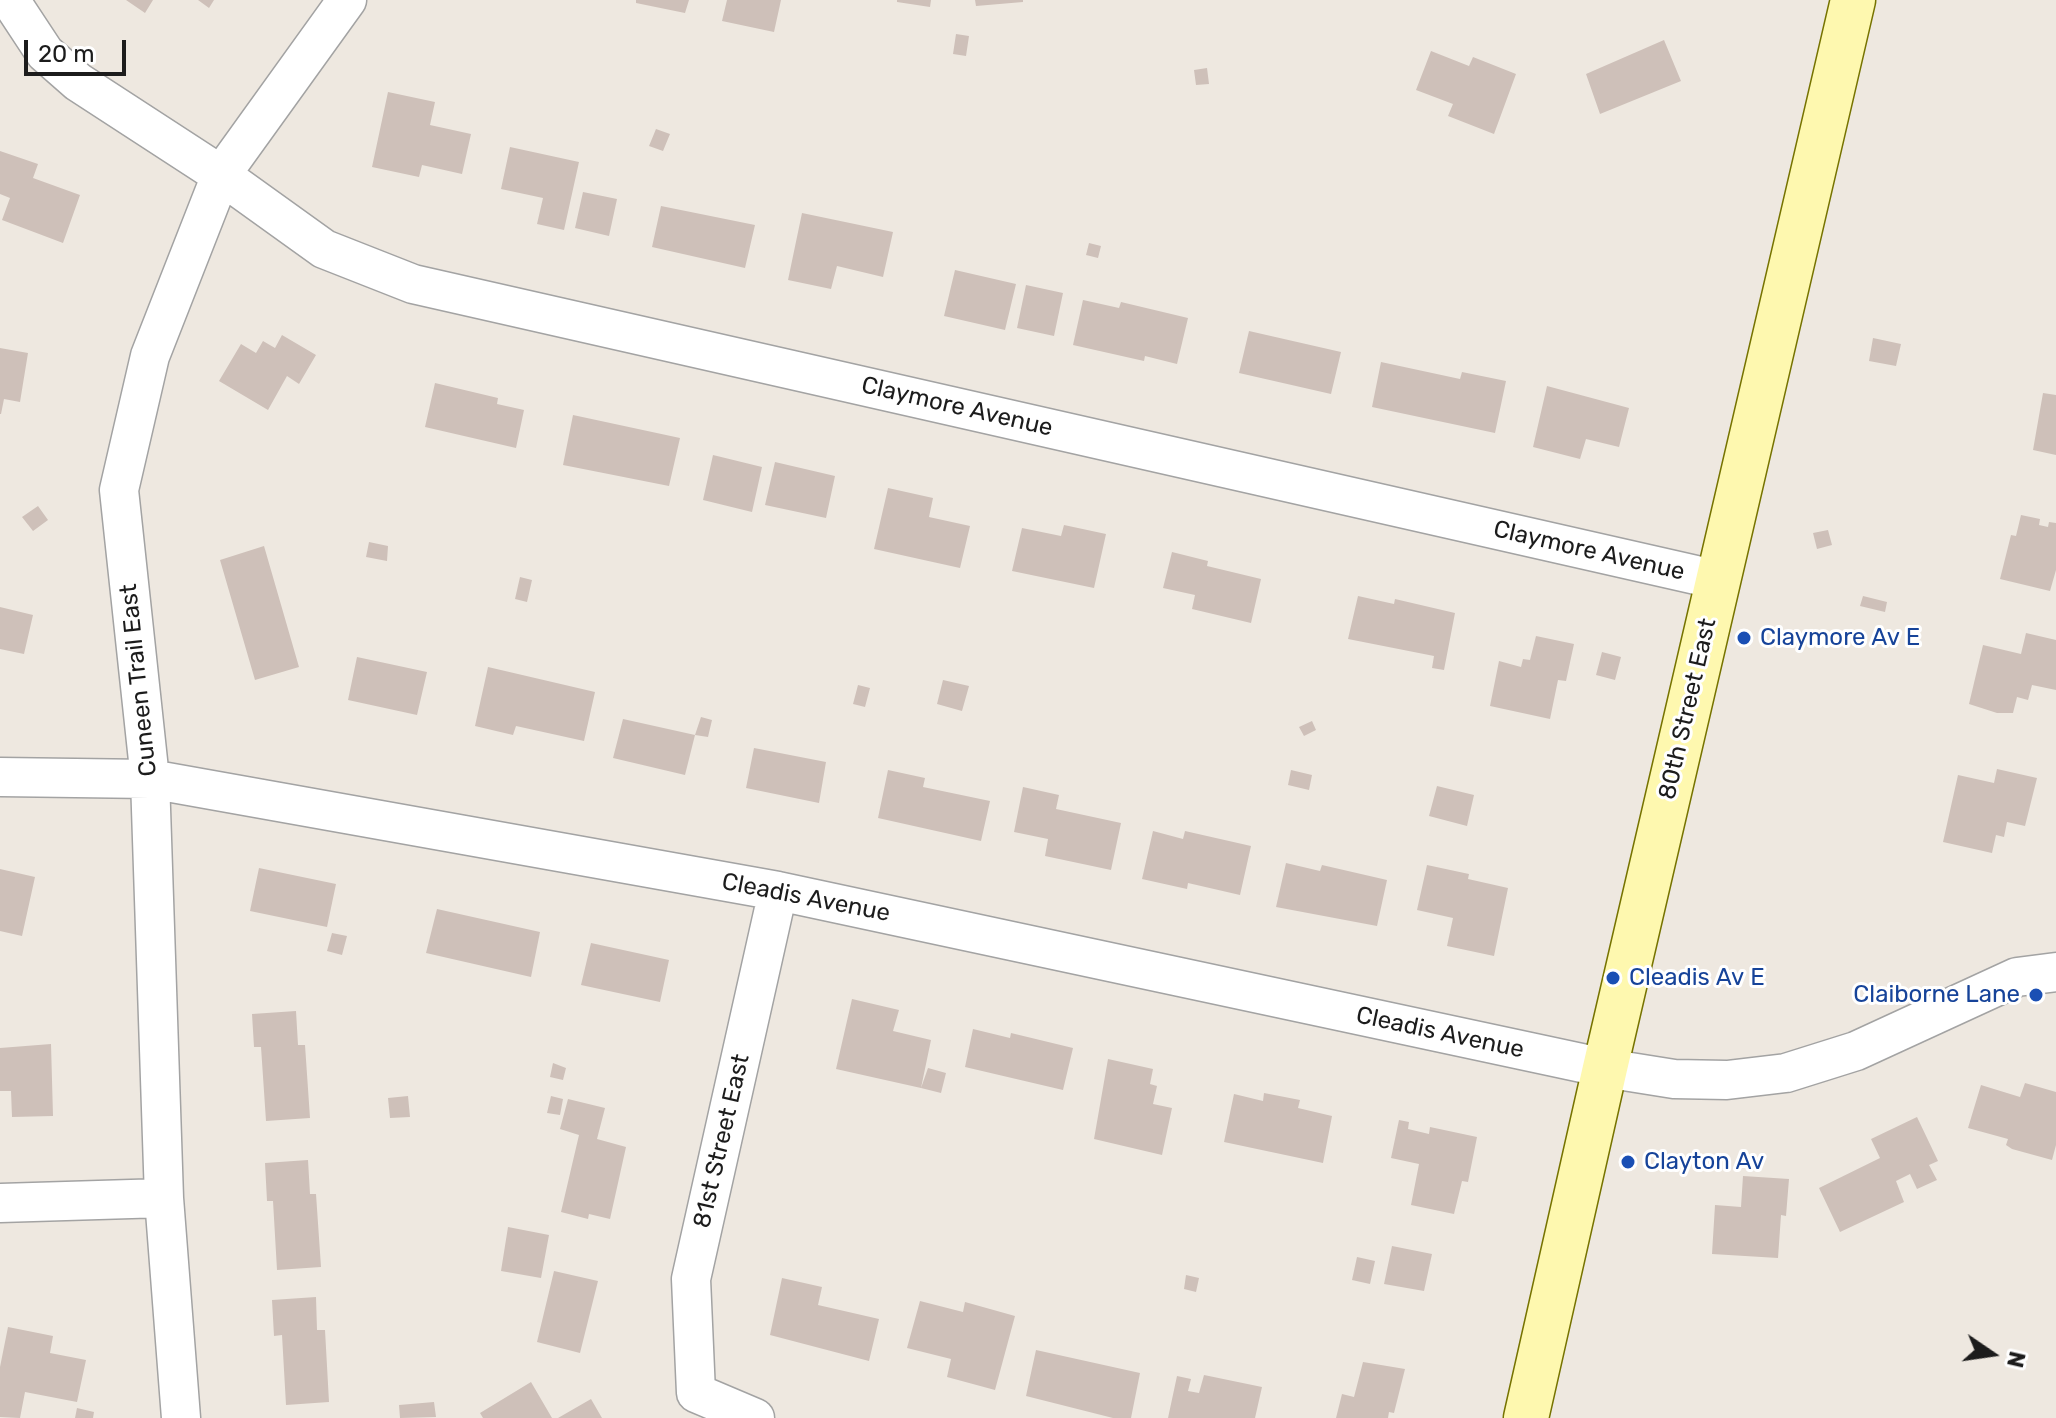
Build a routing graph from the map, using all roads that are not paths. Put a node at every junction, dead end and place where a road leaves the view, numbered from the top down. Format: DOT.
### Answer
graph roads {
  1 [pos="10,0"];
  2 [pos="347,0"];
  3 [pos="1853,0"];
  4 [pos="221,175"];
  5 [pos="1718,580"];
  6 [pos="0,777"];
  7 [pos="150,779"];
  8 [pos="778,891"];
  9 [pos="2056,972"];
  10 [pos="1605,1068"];
  11 [pos="164,1198"];
  12 [pos="0,1203"];
  13 [pos="181,1418"];
  14 [pos="755,1418"];
  15 [pos="1526,1418"];
  1 -- 4 [label="street, Claymore Avenue"];
  2 -- 4 [label="street, Cuneen Trail East"];
  3 -- 5 [label="street, 80th Street East"];
  4 -- 5 [label="street, Claymore Avenue"];
  4 -- 7 [label="street, Cuneen Trail East"];
  5 -- 10 [label="street, 80th Street East"];
  6 -- 7 [label="street, Cleadis Avenue"];
  7 -- 8 [label="street, Cleadis Avenue"];
  7 -- 11 [label="street, Cuneen Trail East"];
  8 -- 10 [label="street, Cleadis Avenue"];
  8 -- 14 [label="street, 81st Street East"];
  9 -- 10 [label="street, Cleadis Avenue"];
  10 -- 15 [label="street, 80th Street East"];
  11 -- 12 [label="street"];
  11 -- 13 [label="street, Cuneen Trail East"];
}
